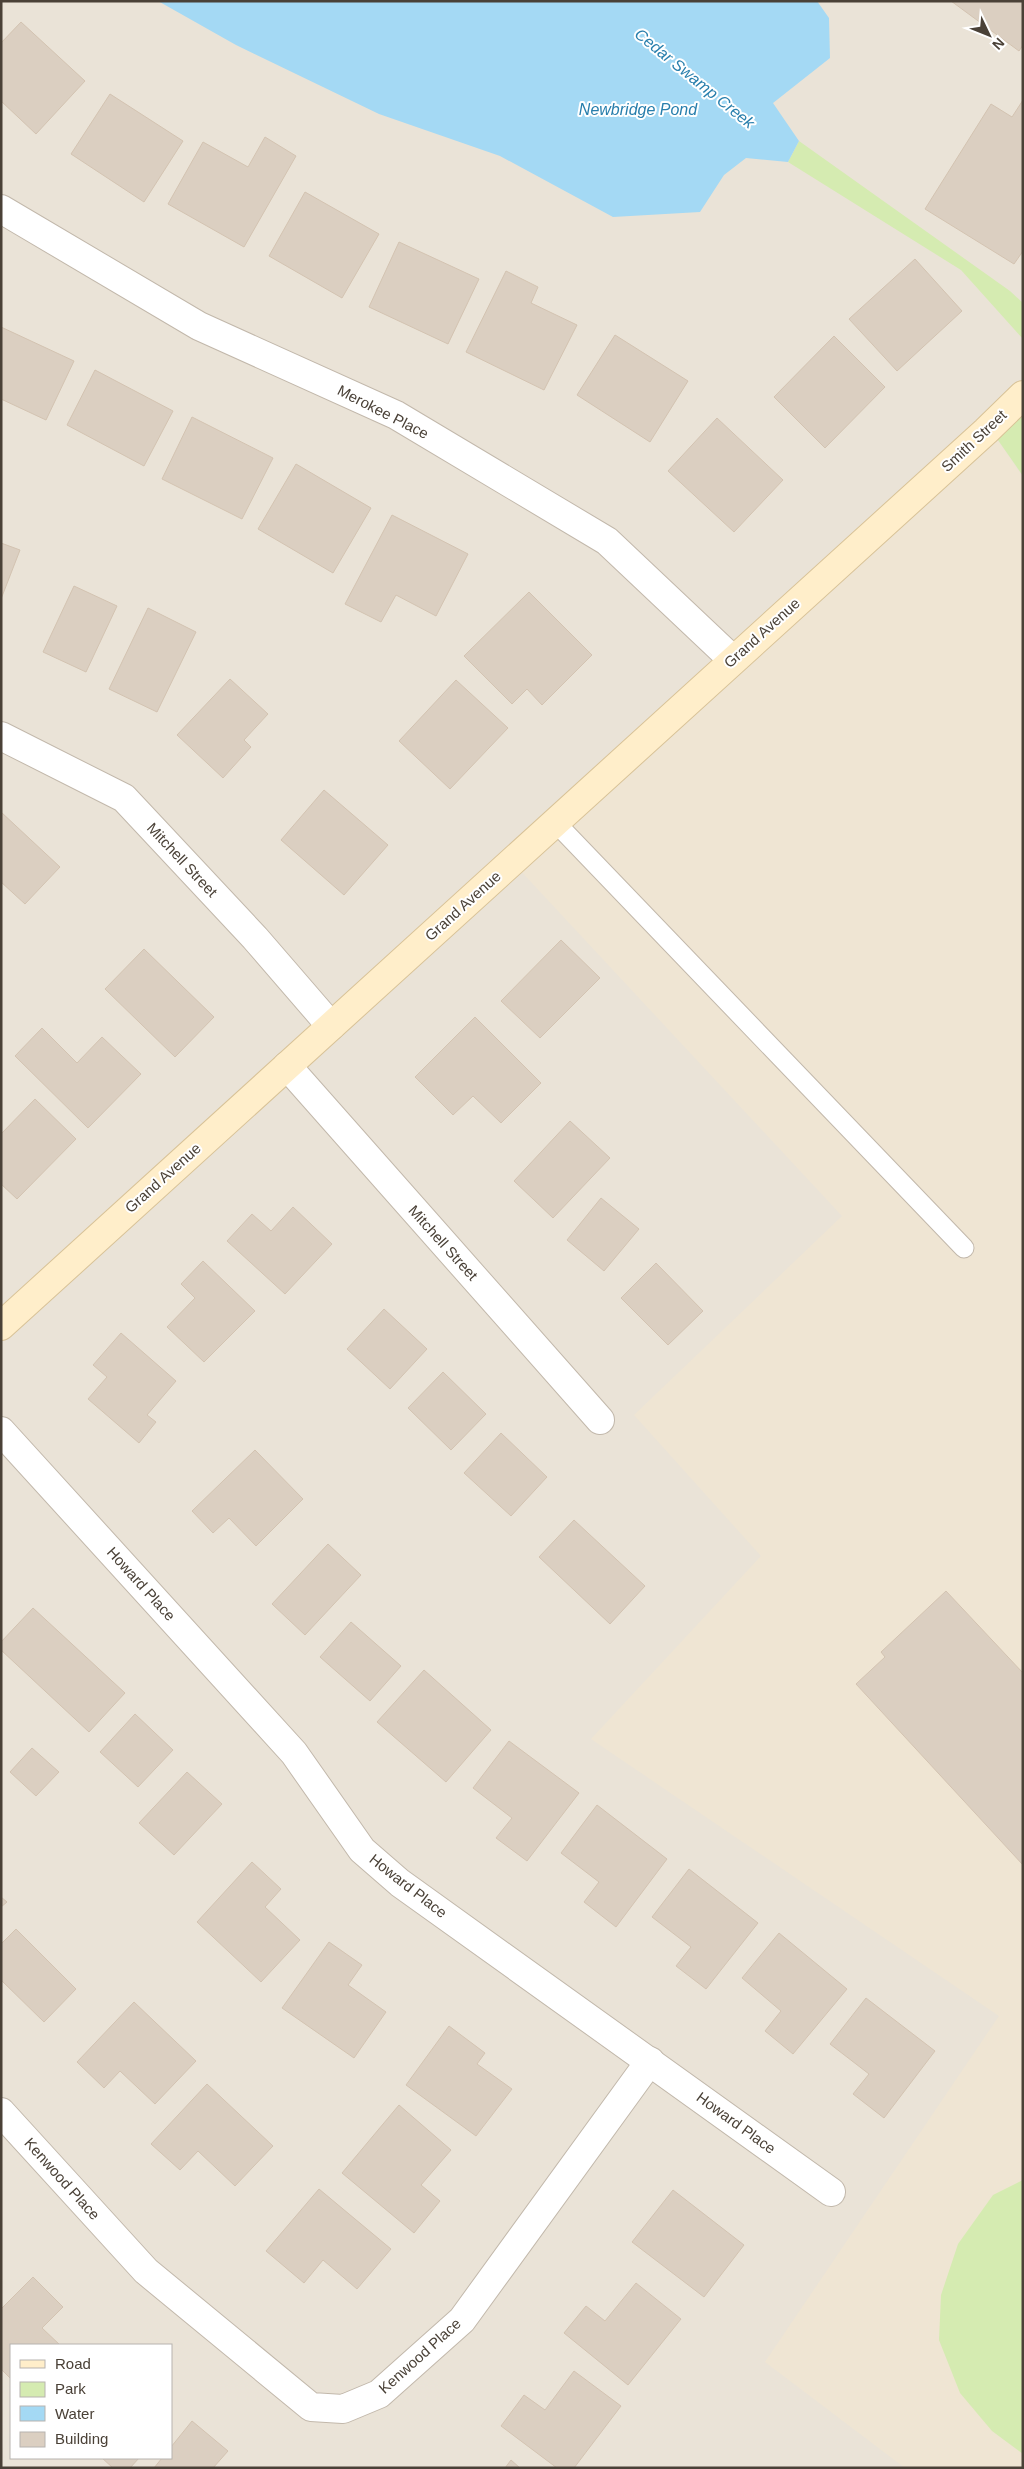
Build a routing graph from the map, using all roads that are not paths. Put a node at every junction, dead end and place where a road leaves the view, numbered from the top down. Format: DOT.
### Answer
graph roads {
  1 [pos="1,209"];
  2 [pos="1023,395"];
  3 [pos="924,486"];
  4 [pos="733,660"];
  5 [pos="1,736"];
  6 [pos="555,822"];
  7 [pos="331,1026"];
  8 [pos="287,1066"];
  9 [pos="964,1248"];
  10 [pos="1,1326"];
  11 [pos="600,1420"];
  12 [pos="1,1431"];
  13 [pos="650,2061"];
  14 [pos="1,2112"];
  15 [pos="831,2192"];
  1 -- 4 [label="street, Merokee Place"];
  2 -- 3 [label="street, Smith Street"];
  3 -- 4 [label="street, Grand Avenue"];
  4 -- 6 [label="street, Grand Avenue"];
  5 -- 7 [label="street, Mitchell Street"];
  6 -- 7 [label="street, Grand Avenue"];
  6 -- 9 [label="lane"];
  7 -- 8 [label="street, Grand Avenue"];
  8 -- 10 [label="street, Grand Avenue"];
  8 -- 11 [label="street, Mitchell Street"];
  12 -- 13 [label="street, Howard Place"];
  13 -- 14 [label="street, Kenwood Place"];
  13 -- 15 [label="street, Howard Place"];
}
